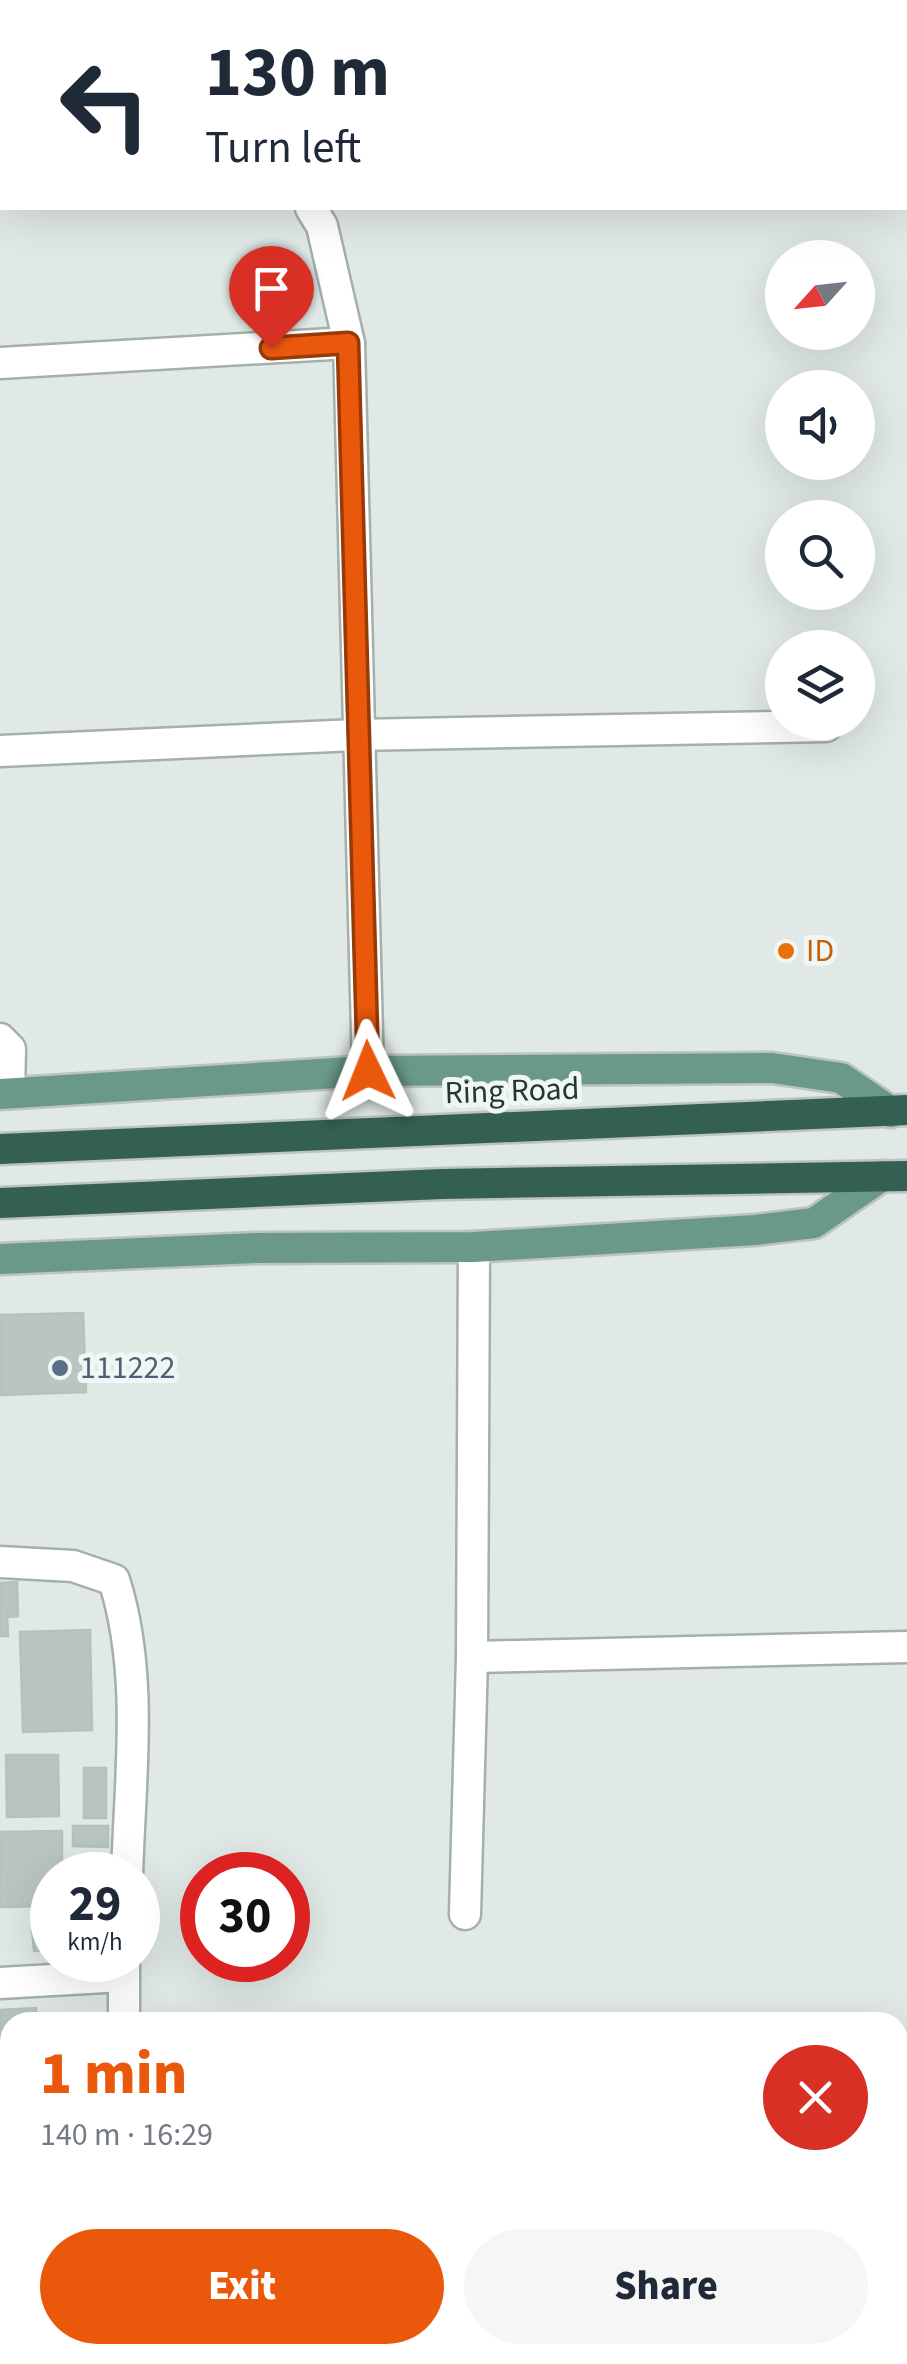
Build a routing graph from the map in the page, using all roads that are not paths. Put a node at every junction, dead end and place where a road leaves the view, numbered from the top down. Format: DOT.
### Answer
graph roads {
  1 [pos="312,210"];
  2 [pos="348,343"];
  3 [pos="0,363"];
  4 [pos="765,727"];
  5 [pos="356,735"];
  6 [pos="0,751"];
  7 [pos="0,1039"];
  8 [pos="368,1071"];
  9 [pos="5,1094"];
  10 [pos="899,1111"];
  11 [pos="0,1150"];
  12 [pos="894,1176"];
  13 [pos="0,1203"];
  14 [pos="474,1247"];
  15 [pos="0,1259"];
  16 [pos="0,1562"];
  17 [pos="907,1647"];
  18 [pos="472,1657"];
  19 [pos="128,1852"];
  20 [pos="465,1914"];
  21 [pos="30,1979"];
  22 [pos="124,1982"];
  23 [pos="0,1983"];
  24 [pos="124,2012"];
  1 -- 2 [label="street"];
  2 -- 3 [label="street"];
  2 -- 5 [label="street"];
  4 -- 5 [label="street"];
  5 -- 6 [label="street"];
  5 -- 8 [label="street"];
  7 -- 9 [label="street"];
  8 -- 9 [label="main road"];
  8 -- 10 [label="main road"];
  10 -- 11 [label="highway, Ring Road"];
  12 -- 13 [label="highway"];
  12 -- 14 [label="main road"];
  14 -- 15 [label="main road"];
  14 -- 18 [label="street"];
  16 -- 19 [label="street"];
  17 -- 18 [label="street"];
  18 -- 20 [label="street"];
  21 -- 23 [label="street"];
  22 -- 24 [label="street"];
}
